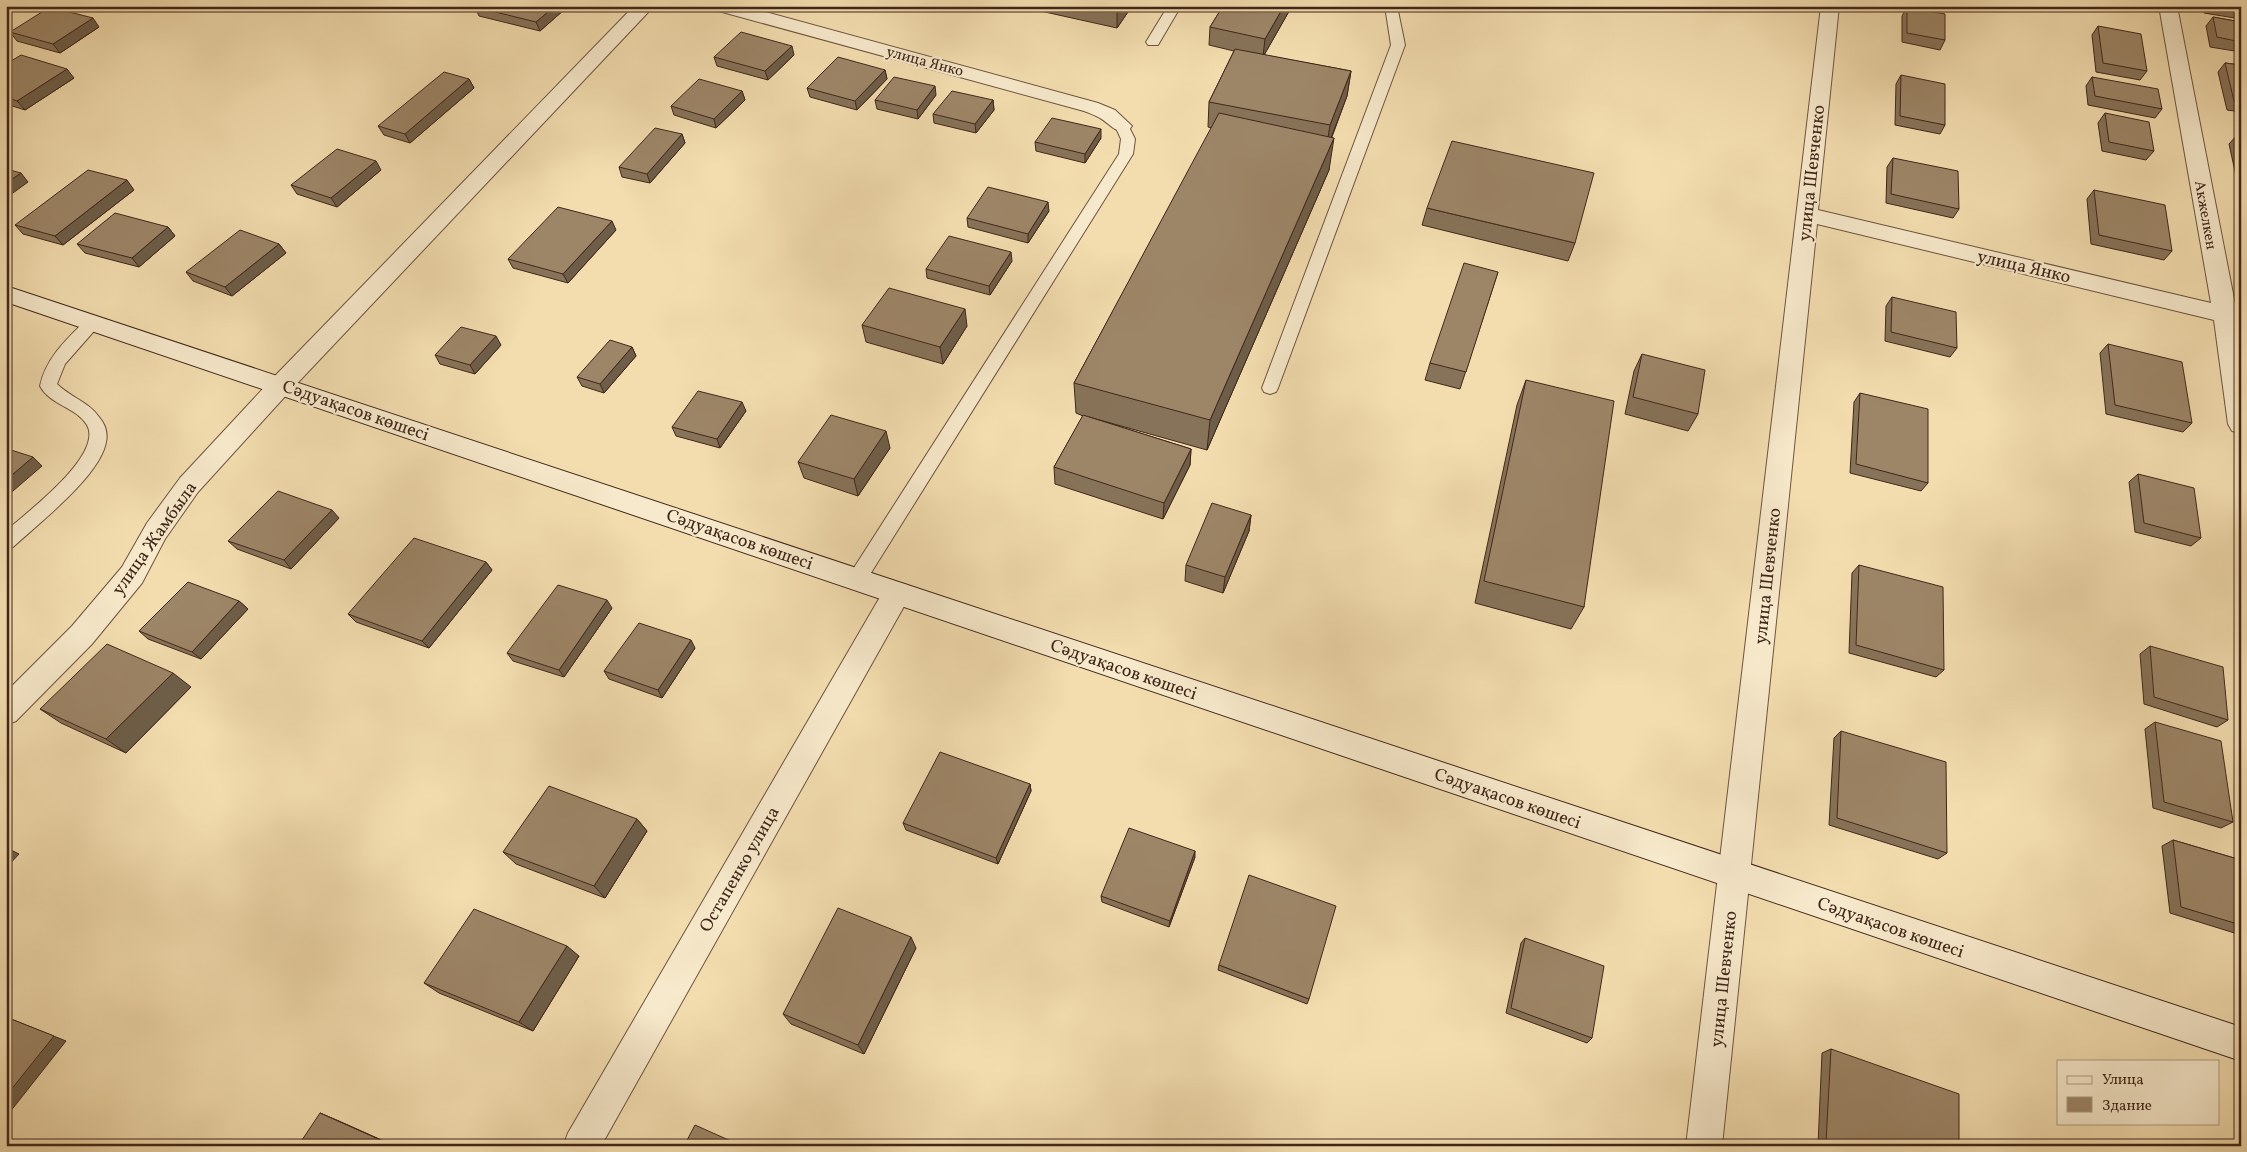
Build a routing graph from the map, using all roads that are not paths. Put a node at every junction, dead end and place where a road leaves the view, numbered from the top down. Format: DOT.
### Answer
graph roads {
  1 [pos="645,6"];
  2 [pos="1175,6"];
  3 [pos="1391,6"];
  4 [pos="1830,6"];
  5 [pos="2168,6"];
  6 [pos="734,8"];
  7 [pos="1153,42"];
  8 [pos="1122,126"];
  9 [pos="1807,214"];
  10 [pos="6,294"];
  11 [pos="2233,316"];
  12 [pos="94,322"];
  13 [pos="281,385"];
  14 [pos="1270,388"];
  15 [pos="2241,424"];
  16 [pos="6,542"];
  17 [pos="858,579"];
  18 [pos="897,592"];
  19 [pos="6,712"];
  20 [pos="1734,874"];
  21 [pos="2241,1044"];
  22 [pos="581,1146"];
  23 [pos="1704,1146"];
  1 -- 13 [label="street, улица Жамбыла"];
  2 -- 7 [label="lane"];
  3 -- 14 [label="lane"];
  4 -- 9 [label="street, улица Шевченко"];
  5 -- 11 [label="street, Акжелкен"];
  6 -- 8 [label="street, улица Янко"];
  8 -- 17 [label="lane"];
  9 -- 11 [label="street, улица Янко"];
  9 -- 20 [label="street, улица Шевченко"];
  10 -- 12 [label="street, Сәдуақасов көшесі"];
  11 -- 15 [label="street, Акжелкен"];
  12 -- 13 [label="street, Сәдуақасов көшесі"];
  12 -- 16 [label="lane"];
  13 -- 17 [label="street, Сәдуақасов көшесі"];
  13 -- 19 [label="street, улица Жамбыла"];
  17 -- 18 [label="street, Сәдуақасов көшесі"];
  18 -- 20 [label="street, Сәдуақасов көшесі"];
  18 -- 22 [label="street, Остапенко улица"];
  20 -- 21 [label="street, Сәдуақасов көшесі"];
  20 -- 23 [label="street, улица Шевченко"];
}
